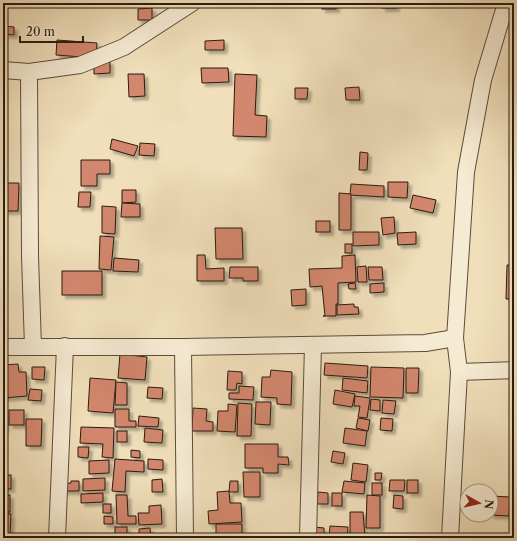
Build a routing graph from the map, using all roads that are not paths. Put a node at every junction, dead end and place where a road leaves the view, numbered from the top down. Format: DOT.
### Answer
graph roads {
  1 [pos="192,3"];
  2 [pos="506,3"];
  3 [pos="3,70"];
  4 [pos="29,72"];
  5 [pos="455,338"];
  6 [pos="313,345"];
  7 [pos="65,346"];
  8 [pos="3,347"];
  9 [pos="33,347"];
  10 [pos="183,347"];
  11 [pos="514,370"];
  12 [pos="459,372"];
  13 [pos="57,538"];
  14 [pos="185,538"];
  15 [pos="308,538"];
  16 [pos="450,538"];
  1 -- 4 [label="street"];
  2 -- 5 [label="street"];
  3 -- 4 [label="street"];
  4 -- 9 [label="street"];
  5 -- 6 [label="street"];
  5 -- 12 [label="street"];
  6 -- 10 [label="street"];
  6 -- 15 [label="street"];
  7 -- 9 [label="street"];
  7 -- 10 [label="street"];
  7 -- 13 [label="street"];
  8 -- 9 [label="street"];
  10 -- 14 [label="street"];
  11 -- 12 [label="street"];
  12 -- 16 [label="street"];
}
